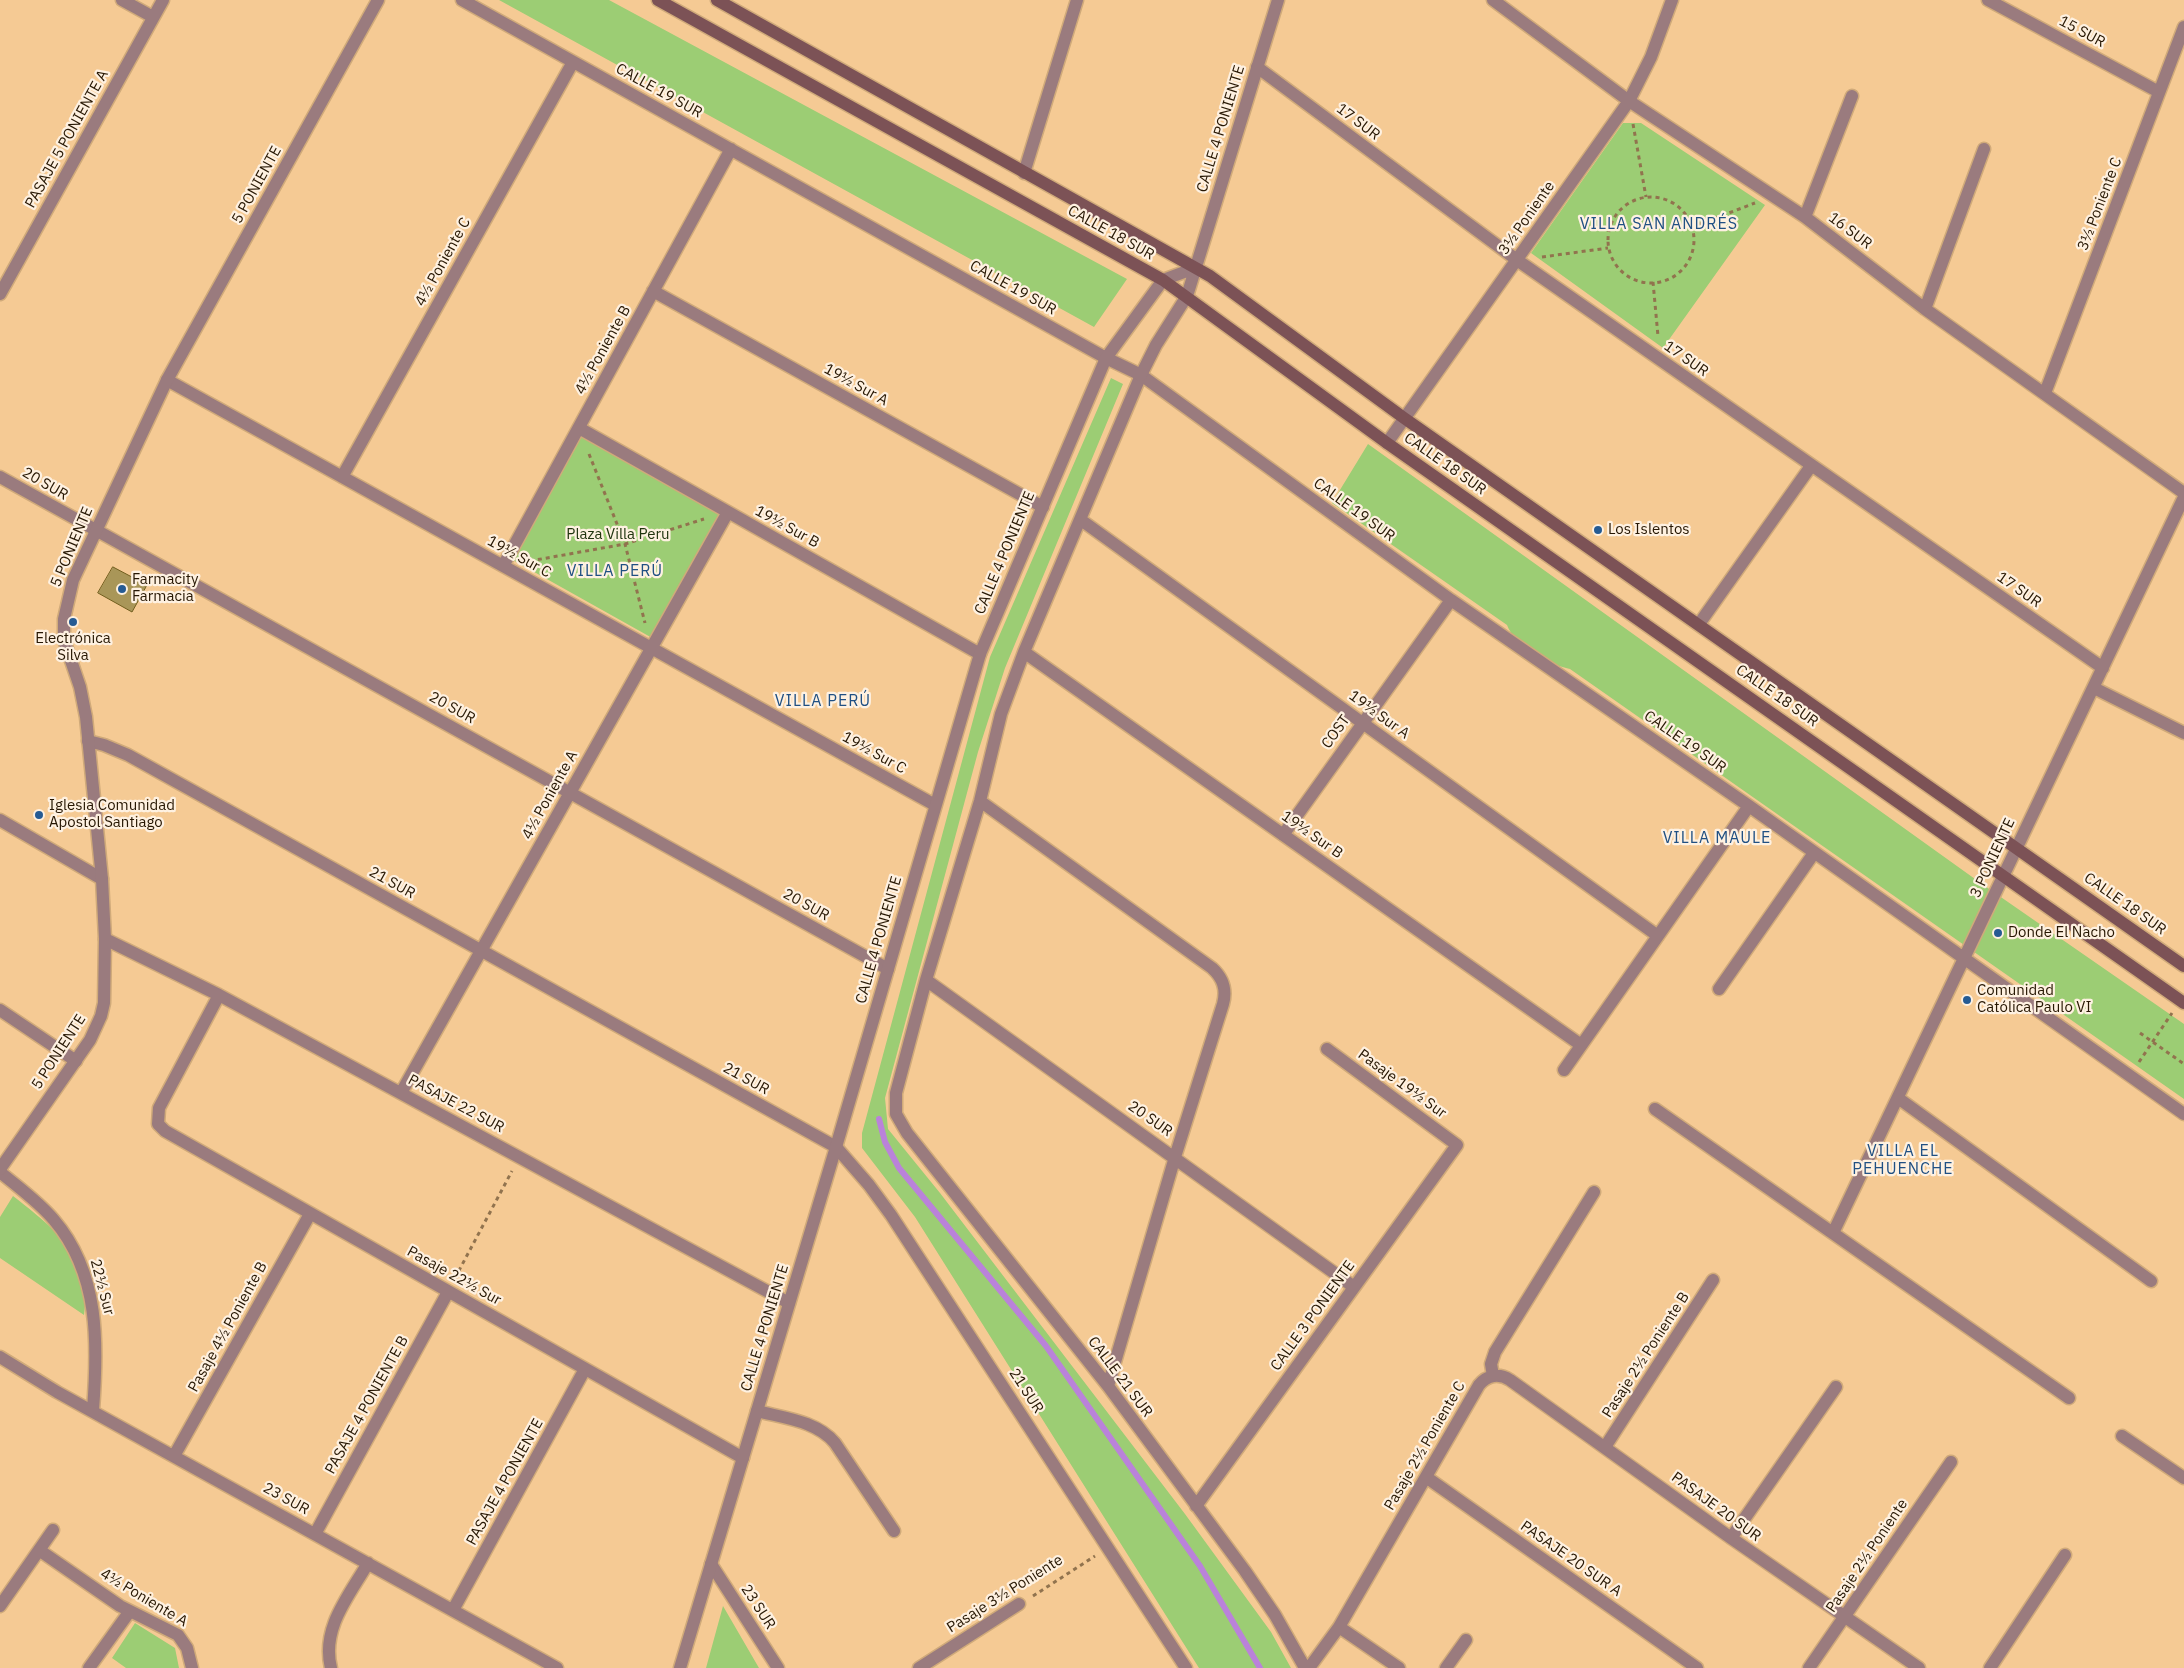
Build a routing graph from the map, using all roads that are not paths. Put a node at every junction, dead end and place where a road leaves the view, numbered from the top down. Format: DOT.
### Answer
graph roads {
  1 [pos="122,0"];
  2 [pos="163,0"];
  3 [pos="378,0"];
  4 [pos="462,0"];
  5 [pos="658,0"];
  6 [pos="717,0"];
  7 [pos="1077,0"];
  8 [pos="1278,0"];
  9 [pos="1494,0"];
  10 [pos="1672,0"];
  11 [pos="1988,0"];
  12 [pos="154,17"];
  13 [pos="2184,27"];
  14 [pos="573,62"];
  15 [pos="1257,68"];
  16 [pos="2159,92"];
  17 [pos="1852,96"];
  18 [pos="1629,101"];
  19 [pos="731,150"];
  20 [pos="1984,150"];
  21 [pos="1024,173"];
  22 [pos="1805,217"];
  23 [pos="1517,260"];
  24 [pos="1195,268"];
  25 [pos="1163,280"];
  26 [pos="653,291"];
  27 [pos="0,294"];
  28 [pos="1186,296"];
  29 [pos="1925,309"];
  30 [pos="1106,358"];
  31 [pos="1141,376"];
  32 [pos="168,380"];
  33 [pos="2045,393"];
  34 [pos="1404,418"];
  35 [pos="579,428"];
  36 [pos="1387,443"];
  37 [pos="1811,466"];
  38 [pos="0,476"];
  39 [pos="342,477"];
  40 [pos="2184,495"];
  41 [pos="1043,507"];
  42 [pos="728,512"];
  43 [pos="1081,520"];
  44 [pos="96,531"];
  45 [pos="503,566"];
  46 [pos="1451,600"];
  47 [pos="1699,624"];
  48 [pos="651,649"];
  49 [pos="1024,652"];
  50 [pos="980,654"];
  51 [pos="2103,668"];
  52 [pos="2094,688"];
  53 [pos="1363,723"];
  54 [pos="2184,733"];
  55 [pos="88,741"];
  56 [pos="570,793"];
  57 [pos="980,801"];
  58 [pos="935,805"];
  59 [pos="1749,806"];
  60 [pos="0,820"];
  61 [pos="1283,835"];
  62 [pos="2016,846"];
  63 [pos="1814,853"];
  64 [pos="2003,874"];
  65 [pos="102,879"];
  66 [pos="1658,936"];
  67 [pos="105,939"];
  68 [pos="481,951"];
  69 [pos="1964,959"];
  70 [pos="2184,966"];
  71 [pos="888,969"];
  72 [pos="926,980"];
  73 [pos="1718,989"];
  74 [pos="219,995"];
  75 [pos="2182,1002"];
  76 [pos="0,1010"];
  77 [pos="1581,1046"];
  78 [pos="1327,1049"];
  79 [pos="76,1061"];
  80 [pos="1564,1070"];
  81 [pos="401,1093"];
  82 [pos="1898,1098"];
  83 [pos="1655,1109"];
  84 [pos="896,1114"];
  85 [pos="2184,1114"];
  86 [pos="1457,1145"];
  87 [pos="836,1147"];
  88 [pos="1175,1157"];
  89 [pos="0,1171"];
  90 [pos="1594,1192"];
  91 [pos="310,1214"];
  92 [pos="1833,1233"];
  93 [pos="1714,1280"];
  94 [pos="2151,1281"];
  95 [pos="1354,1287"];
  96 [pos="448,1292"];
  97 [pos="789,1303"];
  98 [pos="0,1357"];
  99 [pos="585,1369"];
  100 [pos="1493,1376"];
  101 [pos="1108,1386"];
  102 [pos="1836,1387"];
  103 [pos="2069,1398"];
  104 [pos="93,1410"];
  105 [pos="757,1411"];
  106 [pos="2122,1436"];
  107 [pos="1605,1447"];
  108 [pos="174,1456"];
  109 [pos="743,1458"];
  110 [pos="1951,1462"];
  111 [pos="1426,1477"];
  112 [pos="2184,1478"];
  113 [pos="1196,1506"];
  114 [pos="52,1530"];
  115 [pos="894,1531"];
  116 [pos="315,1534"];
  117 [pos="1731,1538"];
  118 [pos="39,1550"];
  119 [pos="2065,1555"];
  120 [pos="368,1563"];
  121 [pos="711,1564"];
  122 [pos="1019,1604"];
  123 [pos="0,1606"];
  124 [pos="453,1610"];
  125 [pos="130,1611"];
  126 [pos="1846,1618"];
  127 [pos="1339,1627"];
  128 [pos="1466,1640"];
  129 [pos="89,1668"];
  130 [pos="192,1668"];
  131 [pos="331,1668"];
  132 [pos="557,1668"];
  133 [pos="680,1668"];
  134 [pos="778,1668"];
  135 [pos="919,1668"];
  136 [pos="1186,1668"];
  137 [pos="1305,1668"];
  138 [pos="1309,1668"];
  139 [pos="1398,1668"];
  140 [pos="1446,1668"];
  141 [pos="1697,1668"];
  142 [pos="1809,1668"];
  143 [pos="1919,1668"];
  144 [pos="1990,1668"];
  1 -- 12 [label="street"];
  2 -- 12 [label="street, PASAJE 5 PONIENTE A"];
  3 -- 32 [label="street, 5 PONIENTE"];
  4 -- 14 [label="street, CALLE 19 SUR"];
  5 -- 25 [label="main road, CALLE 18 SUR"];
  6 -- 21 [label="main road, CALLE 18 SUR"];
  7 -- 21 [label="street"];
  8 -- 15 [label="street, CALLE 4 PONIENTE"];
  9 -- 18 [label="street, 16 SUR"];
  10 -- 18 [label="street, 3½ Poniente"];
  11 -- 16 [label="street, 15 SUR"];
  12 -- 27 [label="street, PASAJE 5 PONIENTE A"];
  13 -- 16 [label="street, 3½ Poniente C"];
  14 -- 19 [label="street, CALLE 19 SUR"];
  14 -- 39 [label="street, 4½ Poniente C"];
  15 -- 23 [label="street, 17 SUR"];
  15 -- 24 [label="street, CALLE 4 PONIENTE"];
  16 -- 33 [label="street, 3½ Poniente C"];
  17 -- 22 [label="street"];
  18 -- 22 [label="street, 16 SUR"];
  18 -- 23 [label="street, 3½ Poniente"];
  19 -- 26 [label="street, 4½ Poniente B"];
  19 -- 30 [label="street, CALLE 19 SUR"];
  20 -- 29 [label="street"];
  21 -- 24 [label="main road, CALLE 18 SUR"];
  22 -- 29 [label="street, 16 SUR"];
  23 -- 34 [label="street, 3½ Poniente"];
  23 -- 37 [label="street, 17 SUR"];
  24 -- 25 [label="street"];
  24 -- 28 [label="street, CALLE 4 PONIENTE"];
  24 -- 34 [label="main road, CALLE 18 SUR"];
  25 -- 28 [label="main road, CALLE 18 SUR"];
  25 -- 30 [label="street, CALLE 4 PONIENTE"];
  26 -- 35 [label="street, 4½ Poniente B"];
  26 -- 41 [label="street, 19½ Sur A"];
  28 -- 31 [label="street, CALLE 4 PONIENTE"];
  28 -- 36 [label="main road, CALLE 18 SUR"];
  29 -- 33 [label="street, 16 SUR"];
  30 -- 31 [label="street, CALLE 19 SUR"];
  30 -- 41 [label="street, CALLE 4 PONIENTE"];
  31 -- 43 [label="street, CALLE 4 PONIENTE"];
  31 -- 46 [label="street, CALLE 19 SUR"];
  32 -- 39 [label="street, 19½ Sur C"];
  32 -- 44 [label="street, 5 PONIENTE"];
  33 -- 40 [label="street, 16 SUR"];
  34 -- 36 [label="street, 3½ Poniente"];
  34 -- 47 [label="main road, CALLE 18 SUR"];
  35 -- 42 [label="street, 19½ Sur B"];
  35 -- 45 [label="street, 4½ Poniente B"];
  36 -- 64 [label="main road, CALLE 18 SUR"];
  37 -- 47 [label="street"];
  37 -- 51 [label="street, 17 SUR"];
  38 -- 44 [label="street, 20 SUR"];
  39 -- 45 [label="street, 19½ Sur C"];
  40 -- 51 [label="street, 3 PONIENTE"];
  41 -- 50 [label="street, CALLE 4 PONIENTE"];
  42 -- 48 [label="street, 4½ Poniente A"];
  42 -- 50 [label="street, 19½ Sur B"];
  43 -- 49 [label="street, CALLE 4 PONIENTE"];
  43 -- 53 [label="street, 19½ Sur A"];
  44 -- 55 [label="street, 5 PONIENTE"];
  44 -- 56 [label="street, 20 SUR"];
  45 -- 48 [label="street, 19½ Sur C"];
  46 -- 53 [label="street, COST"];
  46 -- 59 [label="street, CALLE 19 SUR"];
  47 -- 62 [label="main road, CALLE 18 SUR"];
  48 -- 56 [label="street, 4½ Poniente A"];
  48 -- 58 [label="street, 19½ Sur C"];
  49 -- 57 [label="street, CALLE 4 PONIENTE"];
  49 -- 61 [label="street, 19½ Sur B"];
  50 -- 58 [label="street, CALLE 4 PONIENTE"];
  51 -- 52 [label="street, 3 PONIENTE"];
  52 -- 54 [label="street"];
  52 -- 62 [label="street, 3 PONIENTE"];
  53 -- 61 [label="street, COST"];
  53 -- 66 [label="street, 19½ Sur A"];
  55 -- 65 [label="street, 5 PONIENTE"];
  55 -- 68 [label="street, 21 SUR"];
  56 -- 68 [label="street, 4½ Poniente A"];
  56 -- 71 [label="street, 20 SUR"];
  57 -- 72 [label="street, CALLE 4 PONIENTE"];
  57 -- 88 [label="street"];
  58 -- 71 [label="street, CALLE 4 PONIENTE"];
  59 -- 63 [label="street, CALLE 19 SUR"];
  59 -- 66 [label="street"];
  60 -- 65 [label="street"];
  61 -- 77 [label="street, 19½ Sur B"];
  62 -- 64 [label="street, 3 PONIENTE"];
  62 -- 70 [label="main road, CALLE 18 SUR"];
  63 -- 69 [label="street, CALLE 19 SUR"];
  63 -- 73 [label="street"];
  64 -- 69 [label="street, 3 PONIENTE"];
  64 -- 75 [label="main road, CALLE 18 SUR"];
  65 -- 67 [label="street, 5 PONIENTE"];
  66 -- 77 [label="street"];
  67 -- 74 [label="street, PASAJE 22 SUR"];
  67 -- 79 [label="street, 5 PONIENTE"];
  68 -- 81 [label="street, 4½ Poniente A"];
  68 -- 87 [label="street, 21 SUR"];
  69 -- 82 [label="street, 3 PONIENTE"];
  69 -- 85 [label="street, CALLE 19 SUR"];
  71 -- 87 [label="street, CALLE 4 PONIENTE"];
  72 -- 84 [label="street, CALLE 4 PONIENTE"];
  72 -- 88 [label="street, 20 SUR"];
  74 -- 81 [label="street, PASAJE 22 SUR"];
  74 -- 91 [label="street, Pasaje 22½ Sur"];
  76 -- 79 [label="street"];
  77 -- 80 [label="street"];
  78 -- 86 [label="street, Pasaje 19½ Sur"];
  79 -- 89 [label="street, 5 PONIENTE"];
  81 -- 97 [label="street, PASAJE 22 SUR"];
  82 -- 92 [label="street, 3 PONIENTE"];
  82 -- 94 [label="street"];
  83 -- 92 [label="street"];
  84 -- 101 [label="street, CALLE 21 SUR"];
  86 -- 95 [label="street, CALLE 3 PONIENTE"];
  87 -- 97 [label="street, CALLE 4 PONIENTE"];
  87 -- 136 [label="street, 21 SUR"];
  88 -- 95 [label="street, 20 SUR"];
  88 -- 101 [label="street"];
  89 -- 104 [label="street, 22½ Sur"];
  90 -- 100 [label="street"];
  91 -- 96 [label="street, Pasaje 22½ Sur"];
  91 -- 108 [label="street, Pasaje 4½ Poniente B"];
  92 -- 103 [label="street"];
  93 -- 107 [label="street, Pasaje 2½ Poniente B"];
  95 -- 113 [label="street, CALLE 3 PONIENTE"];
  96 -- 99 [label="street, Pasaje 22½ Sur"];
  96 -- 116 [label="street, PASAJE 4 PONIENTE B"];
  97 -- 105 [label="street, CALLE 4 PONIENTE"];
  98 -- 104 [label="street, 23 SUR"];
  99 -- 109 [label="street, Pasaje 22½ Sur"];
  99 -- 124 [label="street, PASAJE 4 PONIENTE"];
  100 -- 107 [label="street, PASAJE 20 SUR"];
  100 -- 111 [label="street, Pasaje 2½ Poniente C"];
  101 -- 113 [label="street, CALLE 21 SUR"];
  102 -- 117 [label="street"];
  104 -- 108 [label="street, 23 SUR"];
  105 -- 109 [label="street, CALLE 4 PONIENTE"];
  105 -- 115 [label="street"];
  106 -- 112 [label="street"];
  107 -- 117 [label="street, PASAJE 20 SUR"];
  108 -- 116 [label="street, 23 SUR"];
  109 -- 121 [label="street, CALLE 4 PONIENTE"];
  110 -- 126 [label="street, Pasaje 2½ Poniente"];
  111 -- 127 [label="street, Pasaje 2½ Poniente C"];
  111 -- 141 [label="street, PASAJE 20 SUR A"];
  113 -- 137 [label="street, CALLE 21 SUR"];
  114 -- 118 [label="street"];
  116 -- 120 [label="street, 23 SUR"];
  117 -- 126 [label="street, PASAJE 20 SUR"];
  118 -- 123 [label="street"];
  118 -- 125 [label="street, 4½ Poniente A"];
  119 -- 144 [label="street"];
  120 -- 124 [label="street, 23 SUR"];
  120 -- 131 [label="street"];
  121 -- 133 [label="street, CALLE 4 PONIENTE"];
  121 -- 134 [label="street, 23 SUR"];
  122 -- 135 [label="street, Pasaje 3½ Poniente"];
  124 -- 132 [label="street, 23 SUR"];
  125 -- 129 [label="street"];
  125 -- 130 [label="street, 4½ Poniente A"];
  126 -- 142 [label="street, Pasaje 2½ Poniente"];
  126 -- 143 [label="street, PASAJE 20 SUR"];
  127 -- 138 [label="street, Pasaje 2½ Poniente C"];
  127 -- 139 [label="street"];
  128 -- 140 [label="street"];
}
